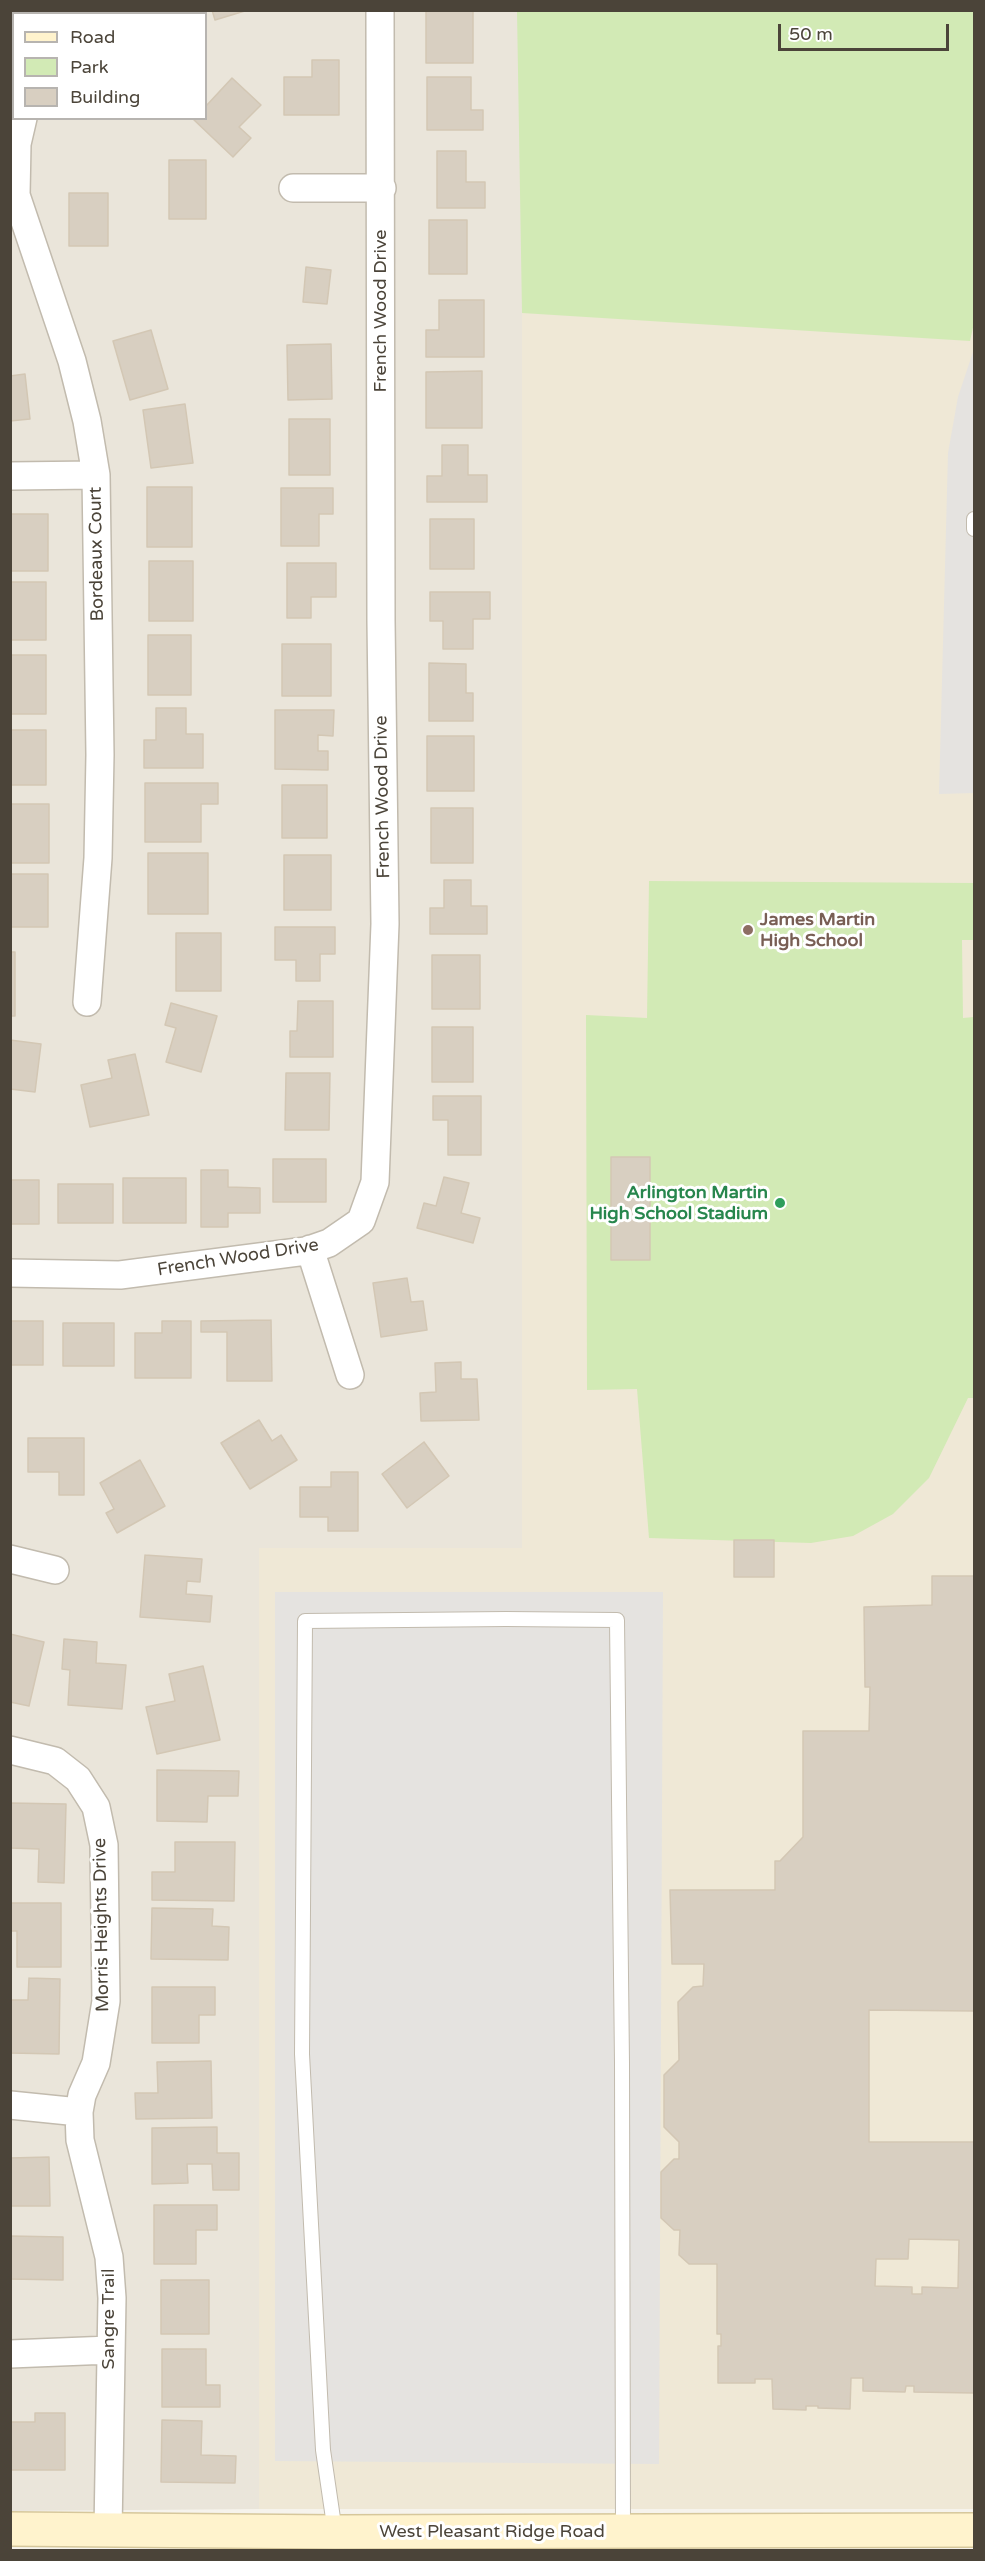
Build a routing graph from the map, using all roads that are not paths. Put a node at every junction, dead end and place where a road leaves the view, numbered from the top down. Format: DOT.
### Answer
graph roads {
  1 [pos="380,10"];
  2 [pos="23,120"];
  3 [pos="293,188"];
  4 [pos="382,188"];
  5 [pos="96,475"];
  6 [pos="10,476"];
  7 [pos="975,519"];
  8 [pos="975,529"];
  9 [pos="87,1002"];
  10 [pos="310,1250"];
  11 [pos="10,1273"];
  12 [pos="350,1375"];
  13 [pos="10,1559"];
  14 [pos="55,1570"];
  15 [pos="10,1750"];
  16 [pos="10,2105"];
  17 [pos="79,2112"];
  18 [pos="110,2350"];
  19 [pos="10,2354"];
  20 [pos="10,2529"];
  21 [pos="108,2530"];
  22 [pos="975,2530"];
  23 [pos="623,2531"];
  24 [pos="335,2541"];
  1 -- 4 [label="street, French Wood Drive"];
  2 -- 5 [label="street, Bordeaux Court"];
  3 -- 4 [label="street"];
  4 -- 10 [label="street, French Wood Drive"];
  5 -- 6 [label="street"];
  5 -- 9 [label="street, Bordeaux Court"];
  7 -- 8 [label="lane"];
  10 -- 11 [label="street, French Wood Drive"];
  10 -- 12 [label="street"];
  13 -- 14 [label="street"];
  15 -- 17 [label="street, Morris Heights Drive"];
  16 -- 17 [label="street"];
  17 -- 18 [label="street, Sangre Trail"];
  18 -- 19 [label="street"];
  18 -- 21 [label="street, Sangre Trail"];
  20 -- 21 [label="main road, West Pleasant Ridge Road"];
  21 -- 24 [label="main road, West Pleasant Ridge Road"];
  22 -- 23 [label="main road, West Pleasant Ridge Road"];
  23 -- 24 [label="main road, West Pleasant Ridge Road"];
  23 -- 24 [label="lane"];
}
